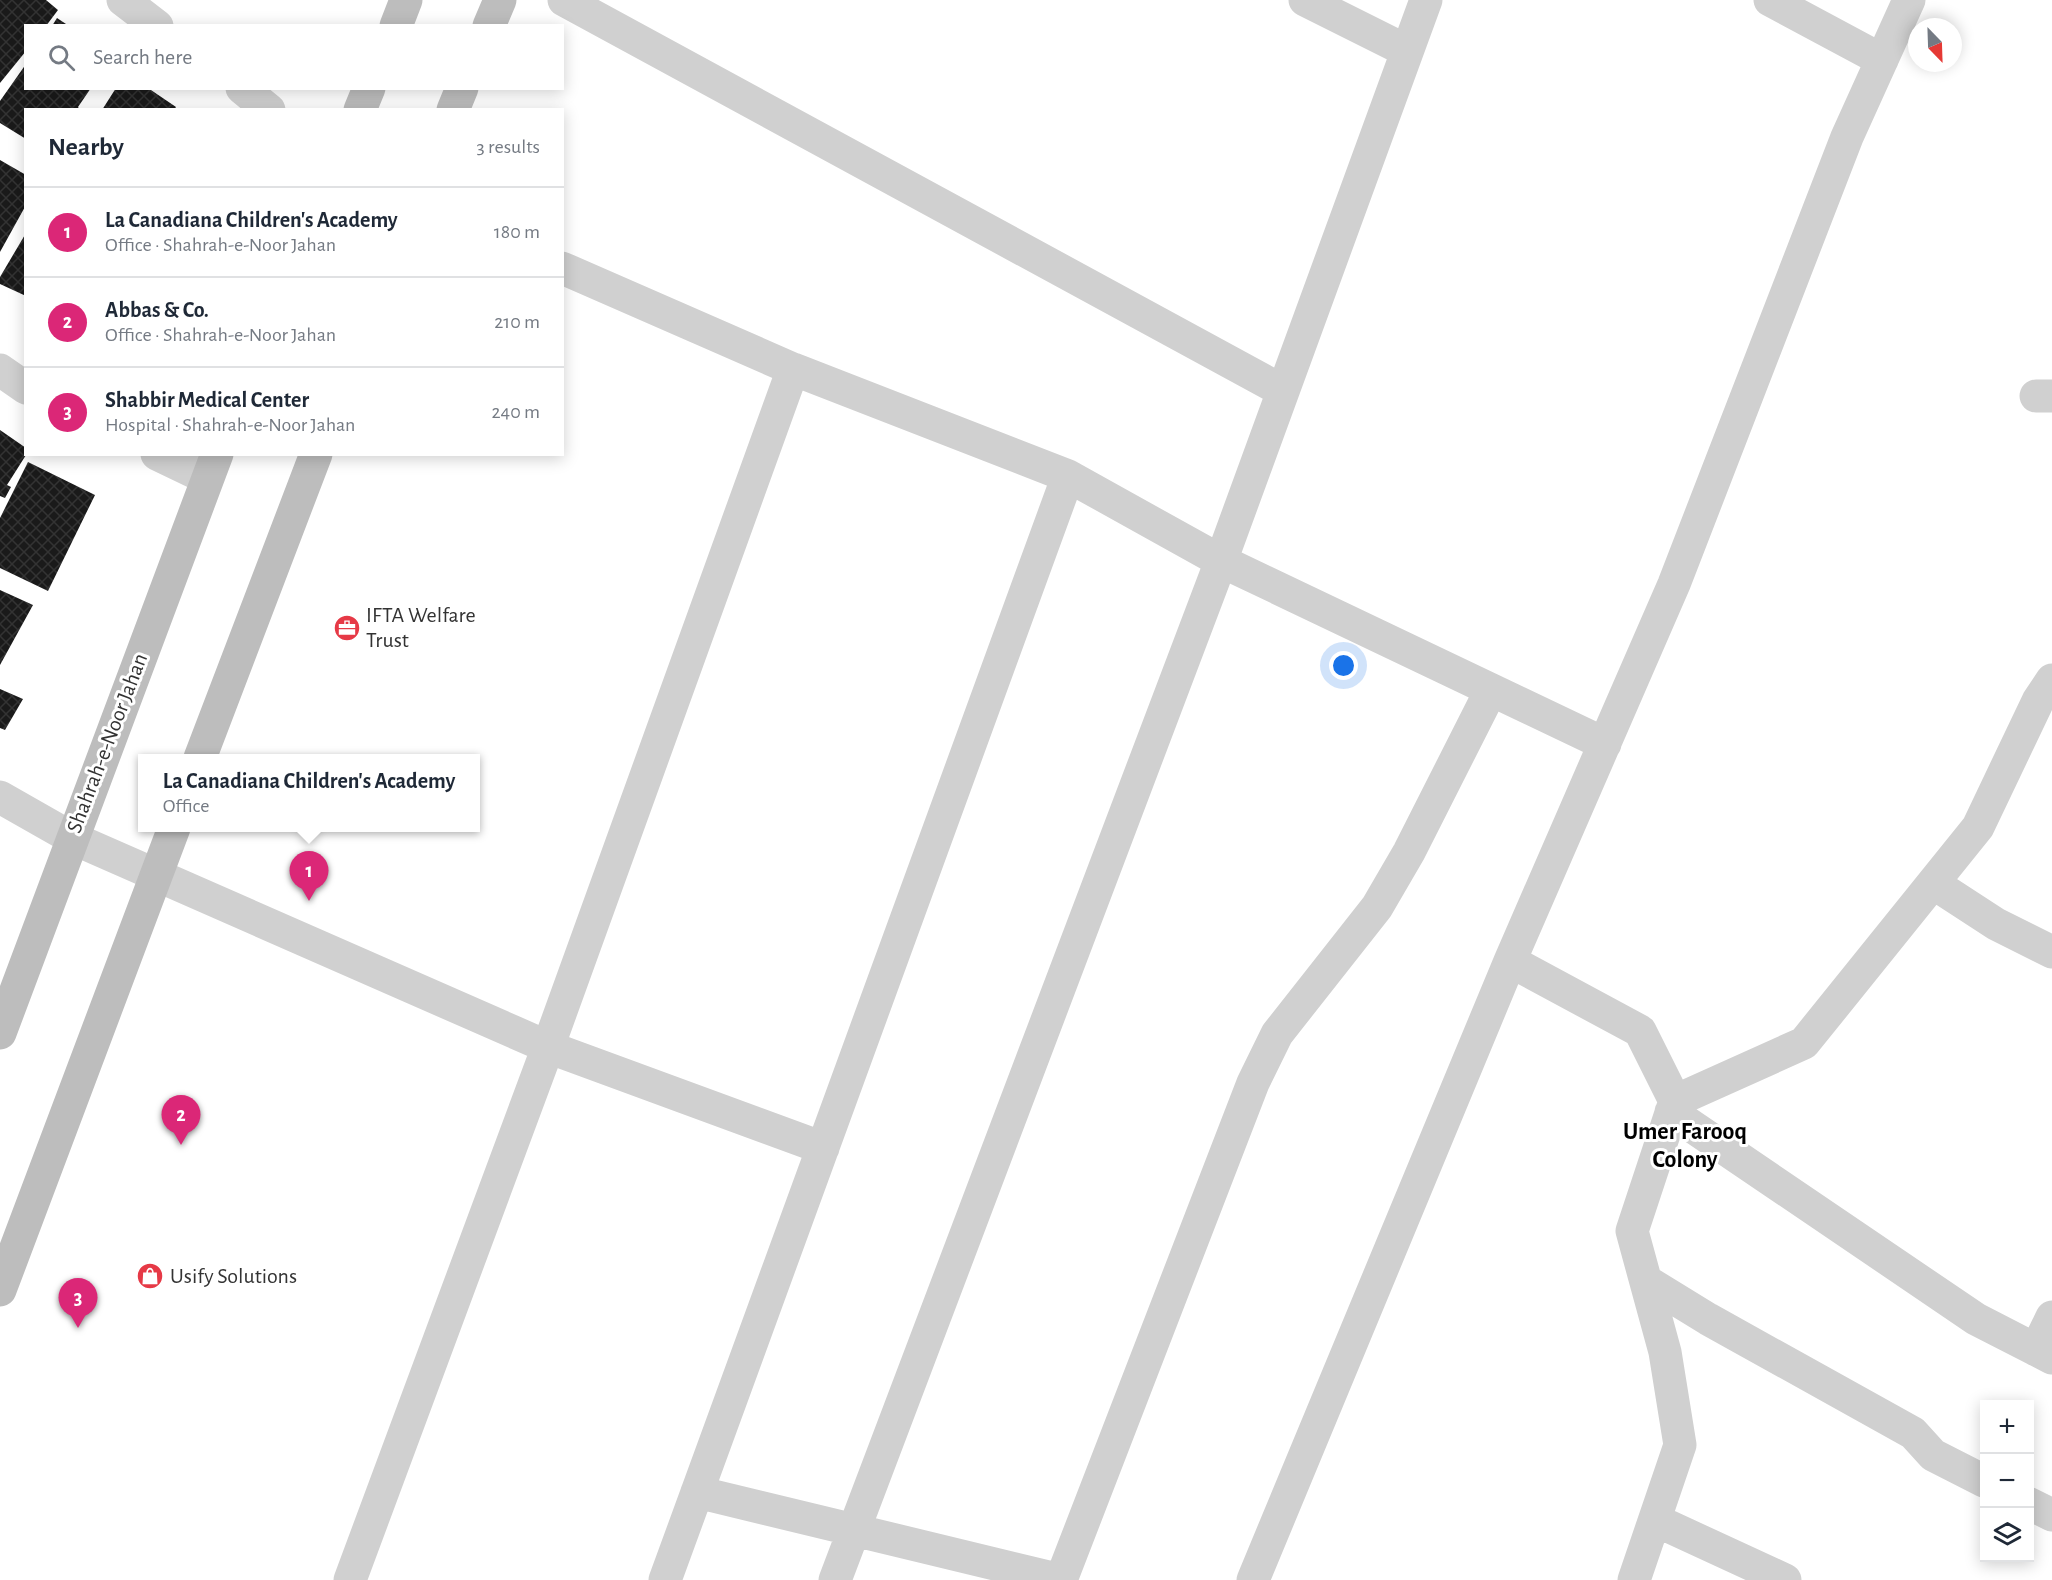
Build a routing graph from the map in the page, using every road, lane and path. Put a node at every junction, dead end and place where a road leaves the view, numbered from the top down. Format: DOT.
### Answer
graph roads {
  1 [pos="123,0"];
  2 [pos="406,0"];
  3 [pos="500,0"];
  4 [pos="564,0"];
  5 [pos="1305,0"];
  6 [pos="1425,0"];
  7 [pos="1770,0"];
  8 [pos="1909,0"];
  9 [pos="154,24"];
  10 [pos="397,24"];
  11 [pos="490,24"];
  12 [pos="1407,51"];
  13 [pos="1882,60"];
  14 [pos="244,90"];
  15 [pos="368,90"];
  16 [pos="461,90"];
  17 [pos="267,108"];
  18 [pos="361,108"];
  19 [pos="454,108"];
  20 [pos="564,269"];
  21 [pos="793,369"];
  22 [pos="0,370"];
  23 [pos="24,387"];
  24 [pos="1283,391"];
  25 [pos="166,456"];
  26 [pos="315,456"];
  27 [pos="212,466"];
  28 [pos="1068,476"];
  29 [pos="1221,561"];
  30 [pos="2052,680"];
  31 [pos="1491,690"];
  32 [pos="1605,744"];
  33 [pos="202,754"];
  34 [pos="0,797"];
  35 [pos="172,832"];
  36 [pos="72,838"];
  37 [pos="156,875"];
  38 [pos="1933,883"];
  39 [pos="2052,952"];
  40 [pos="1510,961"];
  41 [pos="0,1033"];
  42 [pos="548,1047"];
  43 [pos="1673,1107"];
  44 [pos="822,1148"];
  45 [pos="1646,1281"];
  46 [pos="0,1290"];
  47 [pos="2052,1317"];
  48 [pos="2044,1354"];
  49 [pos="1980,1479"];
  50 [pos="697,1492"];
  51 [pos="2034,1506"];
  52 [pos="2052,1515"];
  53 [pos="1655,1520"];
  54 [pos="852,1530"];
  55 [pos="1770,1577"];
  56 [pos="350,1580"];
  57 [pos="665,1580"];
  58 [pos="835,1580"];
  59 [pos="1252,1580"];
  60 [pos="1634,1580"];
  1 -- 9 [label="street"];
  2 -- 10 [label="main road"];
  3 -- 11 [label="main road"];
  4 -- 24 [label="street"];
  5 -- 12 [label="street"];
  6 -- 12 [label="street"];
  7 -- 13 [label="street"];
  8 -- 13 [label="street"];
  12 -- 24 [label="street"];
  13 -- 32 [label="street"];
  14 -- 17 [label="street"];
  15 -- 18 [label="main road"];
  16 -- 19 [label="main road"];
  20 -- 21 [label="street"];
  21 -- 28 [label="street"];
  21 -- 42 [label="street"];
  22 -- 23 [label="street"];
  24 -- 29 [label="street"];
  25 -- 27 [label="street"];
  26 -- 33 [label="main road"];
  27 -- 36 [label="main road, Shahrah-e-Noor Jahan"];
  28 -- 29 [label="street"];
  28 -- 44 [label="street"];
  29 -- 31 [label="street"];
  29 -- 54 [label="street"];
  30 -- 38 [label="street"];
  31 -- 32 [label="street"];
  31 -- 54 [label="street"];
  32 -- 40 [label="street"];
  34 -- 36 [label="street"];
  35 -- 37 [label="main road"];
  36 -- 37 [label="street"];
  36 -- 41 [label="main road, Shahrah-e-Noor Jahan"];
  37 -- 42 [label="street"];
  37 -- 46 [label="main road"];
  38 -- 39 [label="street"];
  38 -- 43 [label="street"];
  40 -- 43 [label="street"];
  40 -- 59 [label="street"];
  42 -- 44 [label="street"];
  42 -- 56 [label="street"];
  43 -- 45 [label="street"];
  43 -- 48 [label="street"];
  44 -- 50 [label="street"];
  45 -- 49 [label="street"];
  45 -- 53 [label="street"];
  47 -- 48 [label="street"];
  50 -- 54 [label="street"];
  50 -- 57 [label="street"];
  51 -- 52 [label="street"];
  53 -- 55 [label="street"];
  53 -- 60 [label="street"];
  54 -- 58 [label="street"];
}
